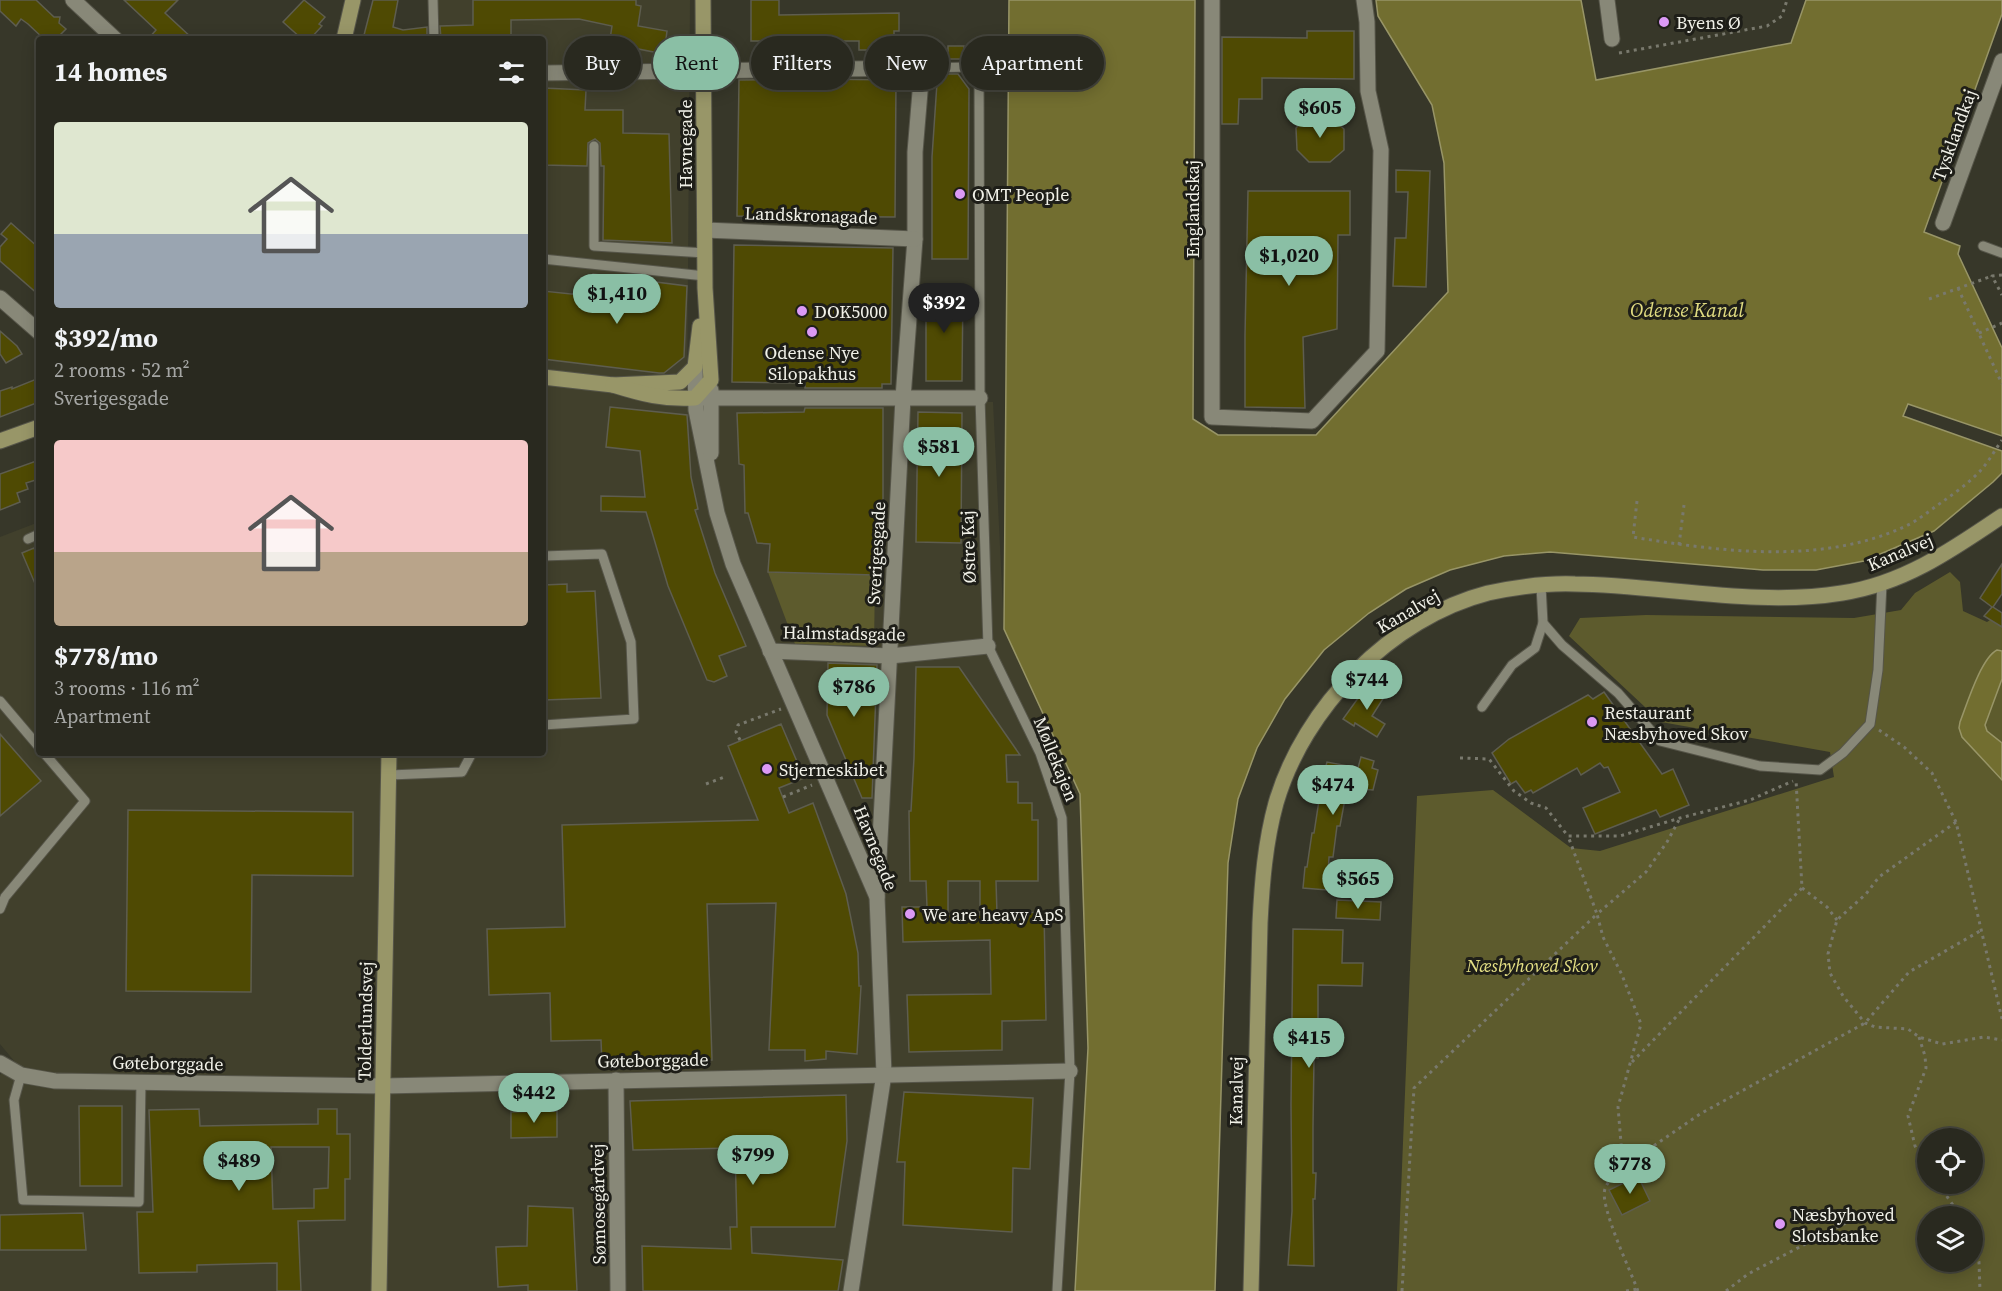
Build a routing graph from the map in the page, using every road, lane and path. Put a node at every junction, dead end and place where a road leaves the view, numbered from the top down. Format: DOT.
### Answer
graph roads {
  1 [pos="73,0"];
  2 [pos="353,0"];
  3 [pos="433,0"];
  4 [pos="703,0"];
  5 [pos="1212,0"];
  6 [pos="1364,0"];
  7 [pos="1607,0"];
  8 [pos="1787,0"];
  9 [pos="112,36"];
  10 [pos="345,36"];
  11 [pos="434,36"];
  12 [pos="704,36"];
  13 [pos="1614,46"];
  14 [pos="2002,61"];
  15 [pos="949,67"];
  16 [pos="865,69"];
  17 [pos="739,71"];
  18 [pos="653,72"];
  19 [pos="546,73"];
  20 [pos="705,90"];
  21 [pos="920,90"];
  22 [pos="594,146"];
  23 [pos="1943,223"];
  24 [pos="705,230"];
  25 [pos="915,239"];
  26 [pos="1983,246"];
  27 [pos="705,253"];
  28 [pos="2002,253"];
  29 [pos="546,259"];
  30 [pos="2002,275"];
  31 [pos="1992,276"];
  32 [pos="705,282"];
  33 [pos="1958,288"];
  34 [pos="2002,295"];
  35 [pos="0,298"];
  36 [pos="1929,299"];
  37 [pos="2002,323"];
  38 [pos="36,329"];
  39 [pos="1979,333"];
  40 [pos="546,377"];
  41 [pos="2002,384"];
  42 [pos="613,386"];
  43 [pos="700,390"];
  44 [pos="903,398"];
  45 [pos="980,398"];
  46 [pos="36,428"];
  47 [pos="2002,440"];
  48 [pos="0,441"];
  49 [pos="711,477"];
  50 [pos="1637,501"];
  51 [pos="1684,505"];
  52 [pos="2002,516"];
  53 [pos="36,535"];
  54 [pos="28,539"];
  55 [pos="1679,545"];
  56 [pos="546,556"];
  57 [pos="1882,584"];
  58 [pos="1541,585"];
  59 [pos="1543,623"];
  60 [pos="988,646"];
  61 [pos="770,651"];
  62 [pos="890,656"];
  63 [pos="0,701"];
  64 [pos="794,705"];
  65 [pos="1482,707"];
  66 [pos="1870,724"];
  67 [pos="546,725"];
  68 [pos="740,740"];
  69 [pos="36,743"];
  70 [pos="47,756"];
  71 [pos="389,756"];
  72 [pos="470,756"];
  73 [pos="1460,758"];
  74 [pos="1820,770"];
  75 [pos="390,775"];
  76 [pos="727,776"];
  77 [pos="826,779"];
  78 [pos="1796,780"];
  79 [pos="706,784"];
  80 [pos="783,797"];
  81 [pos="1680,818"];
  82 [pos="1956,822"];
  83 [pos="1568,836"];
  84 [pos="1802,888"];
  85 [pos="877,897"];
  86 [pos="0,909"];
  87 [pos="1597,914"];
  88 [pos="1837,920"];
  89 [pos="1980,931"];
  90 [pos="2002,1019"];
  91 [pos="1865,1023"];
  92 [pos="1919,1037"];
  93 [pos="2002,1040"];
  94 [pos="0,1063"];
  95 [pos="1630,1064"];
  96 [pos="1070,1071"];
  97 [pos="884,1074"];
  98 [pos="21,1075"];
  99 [pos="616,1080"];
  100 [pos="141,1082"];
  101 [pos="383,1086"];
  102 [pos="1917,1150"];
  103 [pos="1623,1167"];
  104 [pos="1857,1217"];
  105 [pos="1979,1272"];
  106 [pos="1638,1290"];
  107 [pos="379,1291"];
  108 [pos="618,1291"];
  109 [pos="851,1291"];
  110 [pos="1057,1291"];
  111 [pos="1251,1291"];
  112 [pos="1402,1291"];
  113 [pos="1626,1291"];
  114 [pos="1726,1291"];
  115 [pos="1980,1291"];
  1 -- 9 [label="street"];
  2 -- 10 [label="street"];
  3 -- 11 [label="lane"];
  4 -- 12 [label="street, Havnegade"];
  5 -- 6 [label="street, Englandskaj"];
  7 -- 13 [label="street"];
  8 -- 13 [label="path"];
  14 -- 23 [label="street, Tysklandkaj"];
  15 -- 45 [label="lane, Østre Kaj"];
  16 -- 17 [label="street"];
  18 -- 19 [label="street"];
  20 -- 24 [label="street, Havnegade"];
  21 -- 25 [label="street, Sverigesgade"];
  22 -- 27 [label="lane"];
  24 -- 25 [label="street, Landskronagade"];
  24 -- 27 [label="street, Havnegade"];
  25 -- 44 [label="street, Sverigesgade"];
  26 -- 28 [label="lane"];
  27 -- 32 [label="street, Havnegade"];
  29 -- 32 [label="lane"];
  30 -- 31 [label="path"];
  31 -- 33 [label="path"];
  31 -- 34 [label="path"];
  32 -- 43 [label="street, Havnegade"];
  32 -- 43 [label="street, Havnegade"];
  33 -- 36 [label="path"];
  33 -- 39 [label="path"];
  35 -- 38 [label="street"];
  37 -- 39 [label="path"];
  39 -- 41 [label="path"];
  40 -- 42 [label="street"];
  42 -- 43 [label="street"];
  42 -- 43 [label="street"];
  43 -- 44 [label="street"];
  43 -- 49 [label="street, Havnegade"];
  43 -- 49 [label="street, Havnegade"];
  44 -- 45 [label="street"];
  44 -- 62 [label="street, Sverigesgade"];
  45 -- 60 [label="lane, Østre Kaj"];
  46 -- 48 [label="street"];
  47 -- 55 [label="path"];
  49 -- 61 [label="street, Havnegade"];
  50 -- 55 [label="path"];
  51 -- 55 [label="path"];
  52 -- 57 [label="street, Kanalvej"];
  53 -- 54 [label="lane"];
  56 -- 67 [label="lane"];
  57 -- 58 [label="street, Kanalvej"];
  57 -- 66 [label="lane"];
  58 -- 59 [label="lane"];
  58 -- 111 [label="street, Kanalvej"];
  59 -- 65 [label="lane"];
  59 -- 74 [label="lane"];
  60 -- 62 [label="street, Halmstadsgade"];
  60 -- 96 [label="lane, Møllekajen"];
  61 -- 62 [label="street, Halmstadsgade"];
  61 -- 64 [label="street, Havnegade"];
  62 -- 85 [label="street, Sverigesgade"];
  63 -- 69 [label="lane"];
  64 -- 68 [label="path"];
  64 -- 77 [label="street, Havnegade"];
  66 -- 74 [label="lane"];
  66 -- 82 [label="path"];
  70 -- 86 [label="lane"];
  71 -- 75 [label="street, Tolderlundsvej"];
  72 -- 75 [label="lane"];
  73 -- 83 [label="path"];
  74 -- 78 [label="path"];
  75 -- 101 [label="street, Tolderlundsvej"];
  76 -- 79 [label="path"];
  77 -- 80 [label="path"];
  77 -- 85 [label="street, Havnegade"];
  78 -- 81 [label="path"];
  78 -- 84 [label="path"];
  81 -- 83 [label="path"];
  81 -- 87 [label="path"];
  82 -- 88 [label="path"];
  82 -- 89 [label="path"];
  83 -- 87 [label="path"];
  84 -- 88 [label="path"];
  84 -- 95 [label="path"];
  85 -- 97 [label="street, Havnegade"];
  87 -- 95 [label="path"];
  87 -- 112 [label="path"];
  88 -- 91 [label="path"];
  89 -- 90 [label="path"];
  89 -- 91 [label="path"];
  91 -- 92 [label="path"];
  91 -- 103 [label="path"];
  92 -- 93 [label="path"];
  92 -- 102 [label="path"];
  94 -- 98 [label="street, Gøteborggade"];
  95 -- 103 [label="path"];
  96 -- 97 [label="street, Gøteborggade"];
  96 -- 110 [label="lane, Møllekajen"];
  97 -- 99 [label="street, Gøteborggade"];
  97 -- 109 [label="street, Havnegade"];
  98 -- 100 [label="street, Gøteborggade"];
  98 -- 100 [label="lane"];
  99 -- 101 [label="street, Gøteborggade"];
  99 -- 108 [label="street, Sømosegårdvej"];
  100 -- 101 [label="street, Gøteborggade"];
  101 -- 107 [label="street, Tolderlundsvej"];
  103 -- 106 [label="path"];
  104 -- 114 [label="path"];
  105 -- 115 [label="path"];
  106 -- 113 [label="path"];
}
